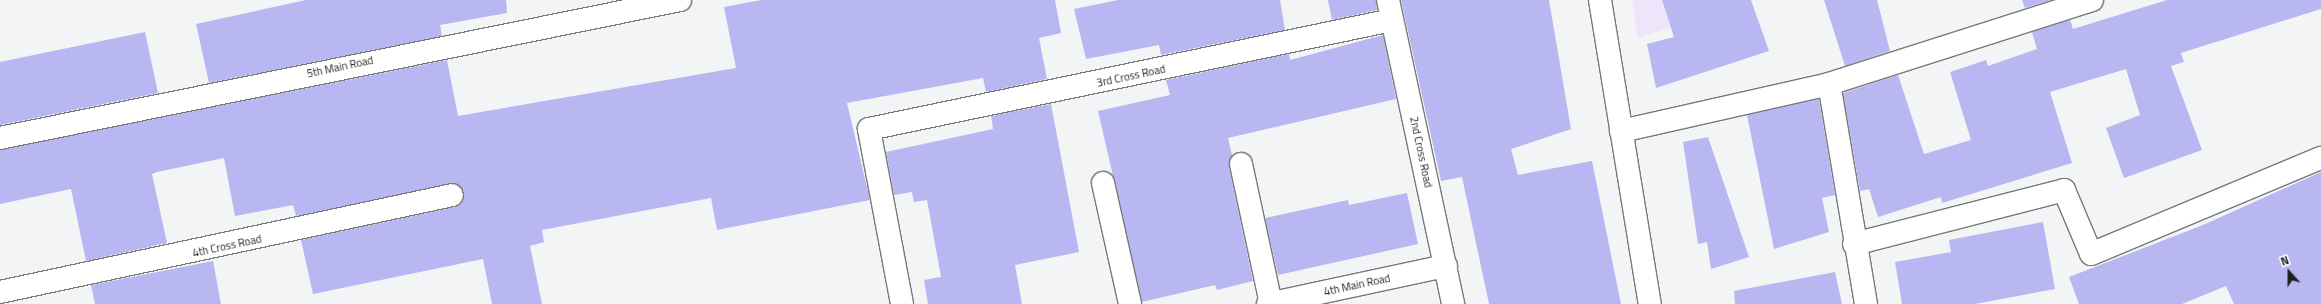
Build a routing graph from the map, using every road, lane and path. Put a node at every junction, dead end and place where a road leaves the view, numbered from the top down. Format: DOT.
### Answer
graph roads {
  1 [pos="680,0"];
  2 [pos="1600,0"];
  3 [pos="2092,0"];
  4 [pos="624,5"];
  5 [pos="1390,10"];
  6 [pos="1829,84"];
  7 [pos="1621,131"];
  8 [pos="0,138"];
  9 [pos="2321,158"];
  10 [pos="1241,164"];
  11 [pos="1102,183"];
  12 [pos="452,195"];
  13 [pos="1854,244"];
  14 [pos="1446,266"];
  15 [pos="0,292"];
  16 [pos="902,304"];
  17 [pos="1130,304"];
  18 [pos="1270,304"];
  19 [pos="1453,304"];
  20 [pos="1650,304"];
  21 [pos="1866,304"];
  1 -- 4 [label="street, 5th Main Road"];
  2 -- 7 [label="street"];
  3 -- 6 [label="street"];
  4 -- 8 [label="street, 5th Main Road"];
  5 -- 14 [label="street, 2nd Cross Road"];
  5 -- 16 [label="street, 3rd Cross Road"];
  6 -- 7 [label="street"];
  6 -- 13 [label="street"];
  7 -- 20 [label="street"];
  9 -- 13 [label="street"];
  10 -- 18 [label="street"];
  11 -- 17 [label="street"];
  12 -- 15 [label="street, 4th Cross Road"];
  13 -- 21 [label="street"];
  14 -- 18 [label="street, 4th Main Road"];
  14 -- 19 [label="street, 2nd Cross Road"];
}
